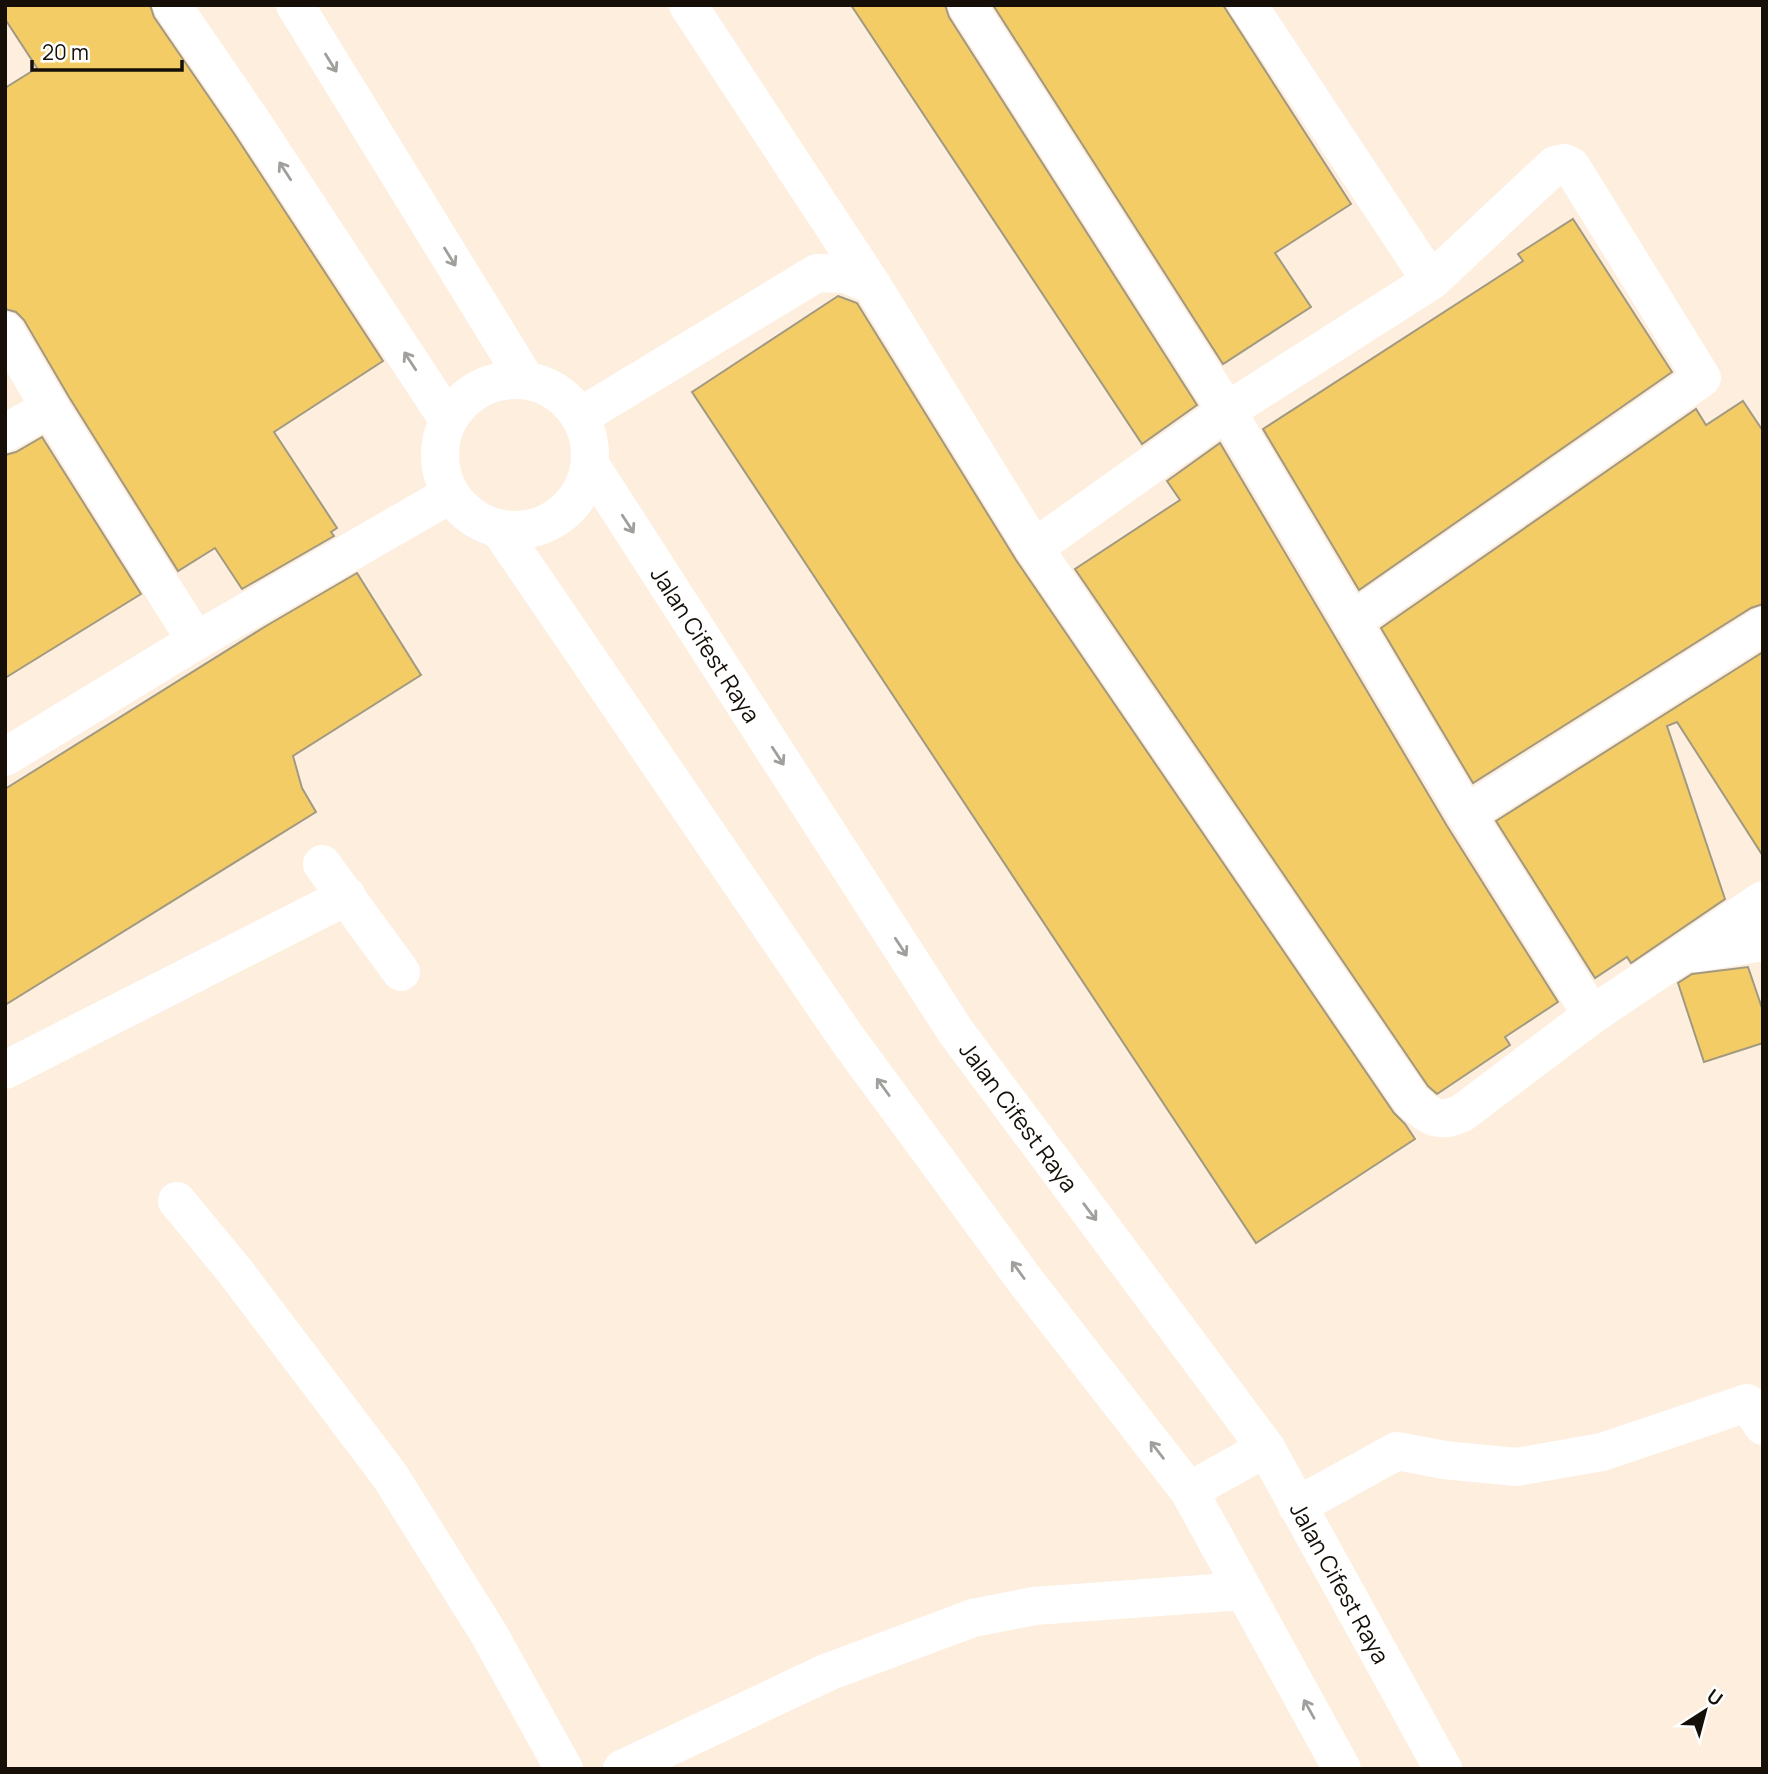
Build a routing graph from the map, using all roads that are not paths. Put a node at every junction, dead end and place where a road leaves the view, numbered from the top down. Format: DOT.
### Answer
graph roads {
  1 [pos="172,5"];
  2 [pos="295,5"];
  3 [pos="688,5"];
  4 [pos="967,5"];
  5 [pos="1248,5"];
  6 [pos="1431,281"];
  7 [pos="872,285"];
  8 [pos="5,331"];
  9 [pos="525,379"];
  10 [pos="50,408"];
  11 [pos="1227,411"];
  12 [pos="581,416"];
  13 [pos="447,418"];
  14 [pos="5,433"];
  15 [pos="591,466"];
  16 [pos="449,495"];
  17 [pos="500,530"];
  18 [pos="1034,548"];
  19 [pos="1351,622"];
  20 [pos="1763,626"];
  21 [pos="196,641"];
  22 [pos="5,757"];
  23 [pos="1466,814"];
  24 [pos="322,864"];
  25 [pos="347,896"];
  26 [pos="1763,901"];
  27 [pos="1763,942"];
  28 [pos="1684,955"];
  29 [pos="401,972"];
  30 [pos="1592,1015"];
  31 [pos="5,1070"];
  32 [pos="177,1201"];
  33 [pos="1763,1426"];
  34 [pos="1266,1448"];
  35 [pos="1189,1491"];
  36 [pos="1297,1506"];
  37 [pos="1243,1591"];
  38 [pos="564,1769"];
  39 [pos="622,1769"];
  40 [pos="1342,1769"];
  41 [pos="1443,1769"];
  13 -- 1 [label="street, one-way"];
  2 -- 9 [label="street, one-way"];
  3 -- 7 [label="street"];
  4 -- 11 [label="street"];
  5 -- 6 [label="street"];
  6 -- 11 [label="street"];
  6 -- 19 [label="street"];
  7 -- 12 [label="street"];
  7 -- 18 [label="street"];
  8 -- 10 [label="street"];
  9 -- 12 [label="street"];
  9 -- 13 [label="street"];
  10 -- 14 [label="street"];
  10 -- 21 [label="street"];
  11 -- 18 [label="street"];
  11 -- 19 [label="street"];
  12 -- 15 [label="street"];
  13 -- 16 [label="street"];
  15 -- 17 [label="street"];
  15 -- 34 [label="street, Jalan Cifest Raya, one-way"];
  16 -- 17 [label="street"];
  16 -- 21 [label="street"];
  35 -- 17 [label="street, one-way"];
  18 -- 30 [label="street"];
  19 -- 23 [label="street"];
  20 -- 23 [label="street"];
  21 -- 22 [label="street"];
  23 -- 30 [label="street"];
  24 -- 25 [label="street"];
  25 -- 29 [label="street"];
  25 -- 31 [label="street"];
  26 -- 28 [label="street"];
  27 -- 28 [label="street"];
  28 -- 30 [label="street"];
  32 -- 38 [label="street"];
  33 -- 36 [label="street"];
  34 -- 35 [label="street"];
  34 -- 36 [label="street, Jalan Cifest Raya"];
  35 -- 37 [label="street"];
  36 -- 41 [label="street, Jalan Cifest Raya"];
  37 -- 39 [label="street"];
  40 -- 37 [label="street, one-way"];
}
